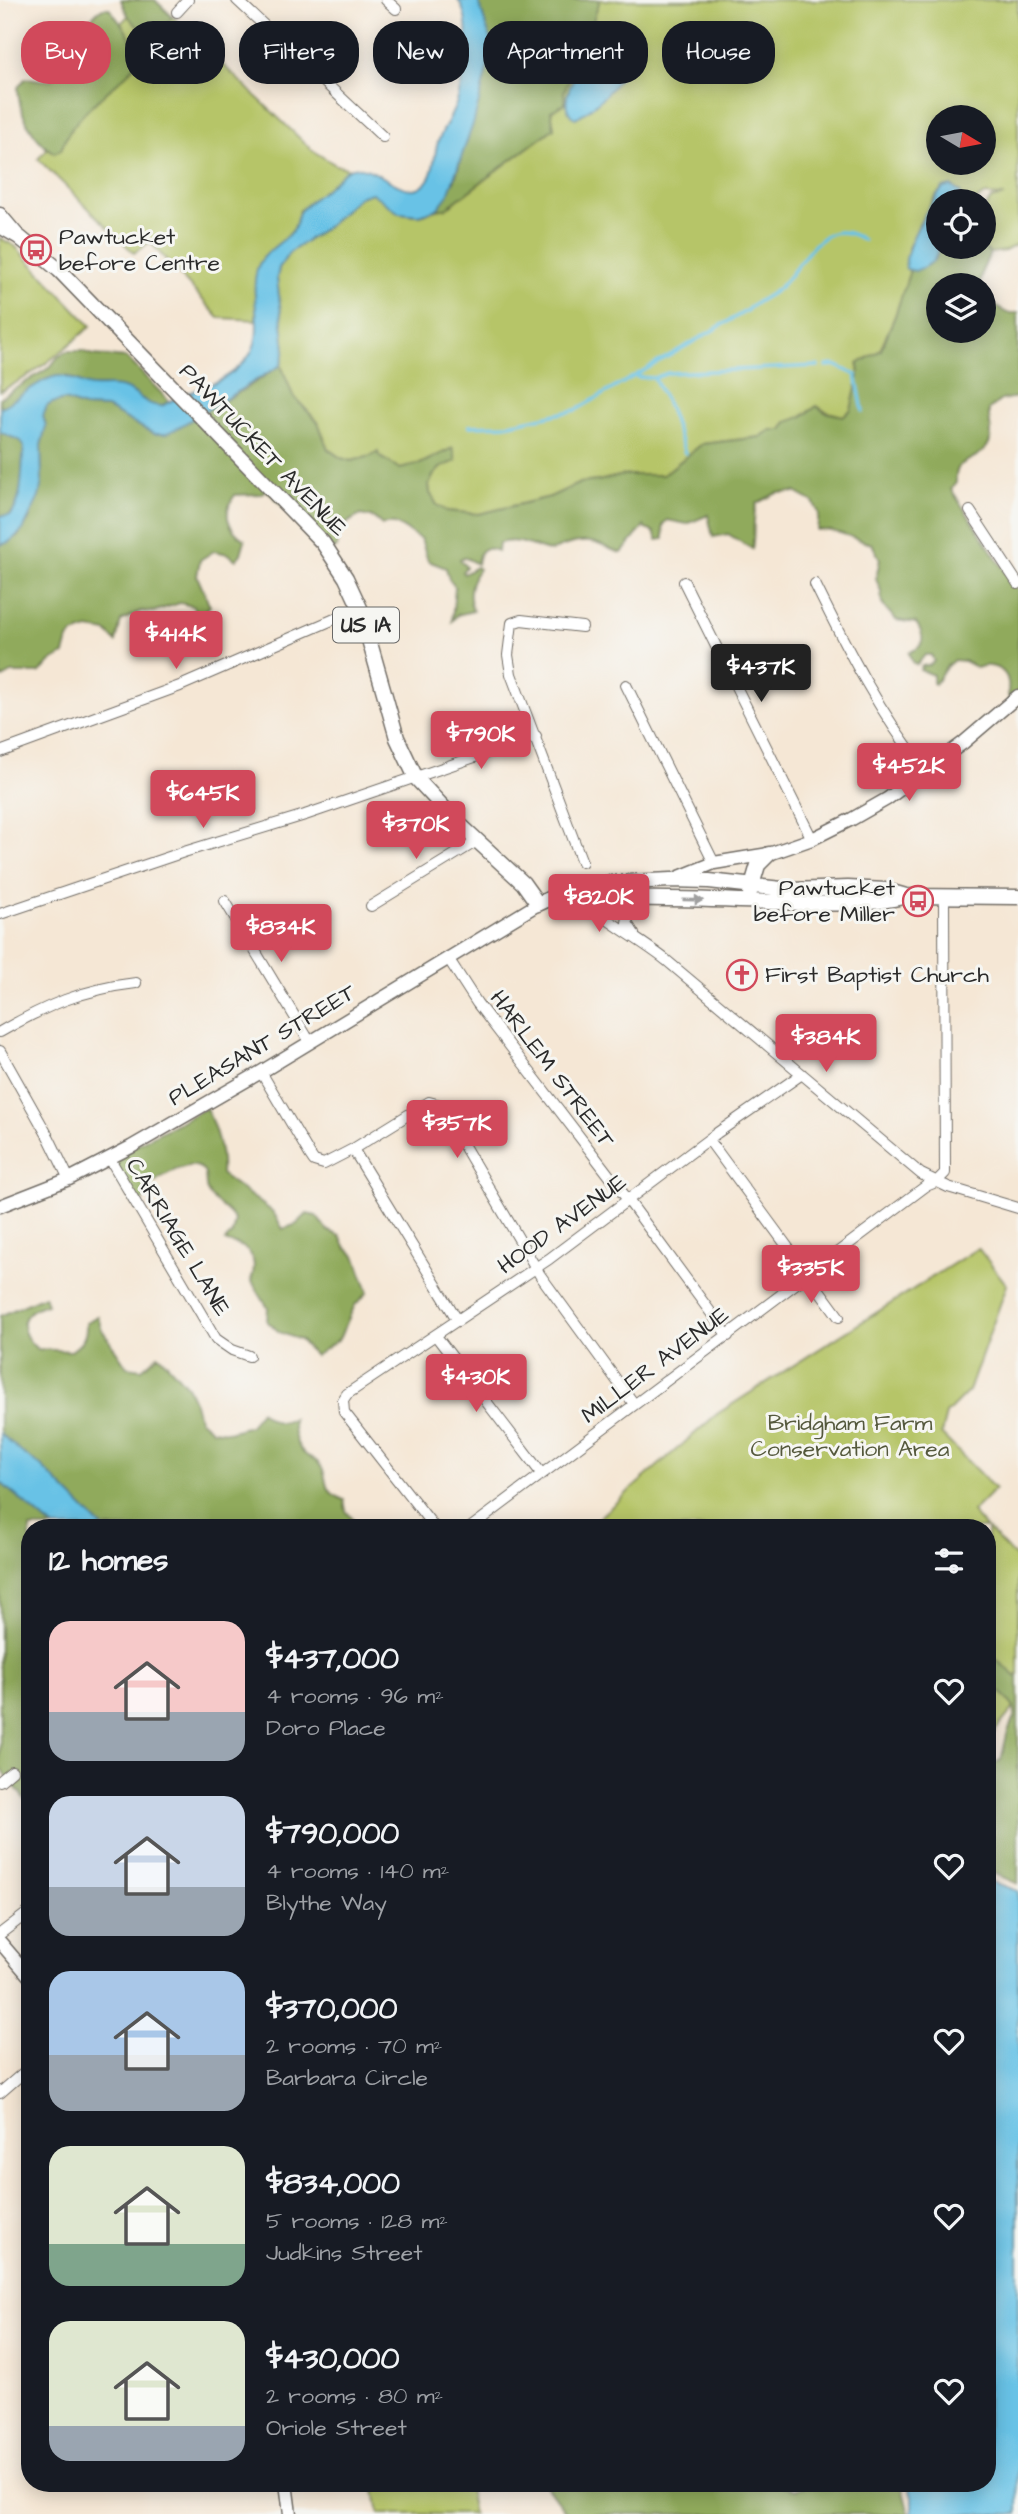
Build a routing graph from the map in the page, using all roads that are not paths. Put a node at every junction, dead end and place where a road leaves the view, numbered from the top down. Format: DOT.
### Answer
graph roads {
  1 [pos="188,0"];
  2 [pos="237,0"];
  3 [pos="386,0"];
  4 [pos="396,9"];
  5 [pos="177,12"];
  6 [pos="383,137"];
  7 [pos="0,214"];
  8 [pos="0,226"];
  9 [pos="19,237"];
  10 [pos="970,511"];
  11 [pos="684,582"];
  12 [pos="815,584"];
  13 [pos="1018,584"];
  14 [pos="360,608"];
  15 [pos="582,627"];
  16 [pos="626,685"];
  17 [pos="1018,696"];
  18 [pos="536,736"];
  19 [pos="0,752"];
  20 [pos="925,770"];
  21 [pos="416,778"];
  22 [pos="812,838"];
  23 [pos="477,841"];
  24 [pos="769,854"];
  25 [pos="582,862"];
  26 [pos="714,863"];
  27 [pos="671,880"];
  28 [pos="750,894"];
  29 [pos="553,897"];
  30 [pos="944,897"];
  31 [pos="1018,897"];
  32 [pos="582,900"];
  33 [pos="636,900"];
  34 [pos="225,901"];
  35 [pos="538,904"];
  36 [pos="371,906"];
  37 [pos="0,914"];
  38 [pos="636,937"];
  39 [pos="448,958"];
  40 [pos="136,983"];
  41 [pos="0,1032"];
  42 [pos="310,1042"];
  43 [pos="0,1051"];
  44 [pos="261,1072"];
  45 [pos="802,1074"];
  46 [pos="709,1140"];
  47 [pos="353,1149"];
  48 [pos="110,1159"];
  49 [pos="69,1179"];
  50 [pos="936,1181"];
  51 [pos="628,1200"];
  52 [pos="0,1206"];
  53 [pos="1018,1208"];
  54 [pos="537,1266"];
  55 [pos="809,1274"];
  56 [pos="839,1317"];
  57 [pos="458,1321"];
  58 [pos="436,1336"];
  59 [pos="728,1336"];
  60 [pos="249,1356"];
  61 [pos="634,1404"];
  62 [pos="541,1474"];
  63 [pos="428,1519"];
  64 [pos="482,1519"];
  65 [pos="12,1770"];
  66 [pos="0,1781"];
  67 [pos="21,1918"];
  68 [pos="0,1934"];
  69 [pos="0,1942"];
  70 [pos="21,1966"];
  71 [pos="21,2075"];
  72 [pos="0,2093"];
  73 [pos="287,2492"];
  74 [pos="290,2514"];
  1 -- 5 [label="street"];
  2 -- 6 [label="street"];
  3 -- 4 [label="street"];
  7 -- 9 [label="main road"];
  8 -- 9 [label="main road, PAWTUCKET AVENUE / US 1A"];
  9 -- 14 [label="main road, PAWTUCKET AVENUE / US 1A"];
  10 -- 13 [label="street"];
  11 -- 22 [label="street"];
  12 -- 20 [label="street"];
  14 -- 19 [label="street"];
  14 -- 21 [label="main road, PAWTUCKET AVENUE / US 1A"];
  15 -- 18 [label="street"];
  16 -- 26 [label="street"];
  17 -- 20 [label="main road"];
  18 -- 21 [label="street"];
  18 -- 25 [label="street"];
  20 -- 22 [label="main road"];
  21 -- 23 [label="main road, PAWTUCKET AVENUE / US 1A"];
  21 -- 37 [label="street"];
  22 -- 24 [label="main road"];
  23 -- 35 [label="main road, PAWTUCKET AVENUE / US 1A"];
  23 -- 36 [label="street"];
  24 -- 26 [label="main road"];
  24 -- 28 [label="main road"];
  26 -- 27 [label="main road"];
  27 -- 28 [label="main road"];
  27 -- 29 [label="main road"];
  28 -- 30 [label="main road"];
  33 -- 28 [label="main road, one-way"];
  29 -- 32 [label="main road"];
  29 -- 35 [label="main road"];
  30 -- 31 [label="main road"];
  30 -- 50 [label="street"];
  32 -- 33 [label="main road"];
  32 -- 38 [label="street"];
  33 -- 38 [label="street"];
  34 -- 42 [label="street"];
  35 -- 39 [label="main road, PLEASANT STREET"];
  38 -- 45 [label="street"];
  39 -- 42 [label="main road, PLEASANT STREET"];
  39 -- 51 [label="street, HARLEM STREET"];
  40 -- 41 [label="street"];
  42 -- 44 [label="main road, PLEASANT STREET"];
  43 -- 49 [label="street"];
  44 -- 47 [label="street"];
  44 -- 48 [label="main road, PLEASANT STREET"];
  45 -- 46 [label="street, HOOD AVENUE"];
  45 -- 50 [label="street"];
  46 -- 51 [label="street, HOOD AVENUE"];
  46 -- 55 [label="street"];
  47 -- 54 [label="street"];
  47 -- 57 [label="street"];
  48 -- 49 [label="main road, PLEASANT STREET"];
  48 -- 60 [label="street, CARRIAGE LANE"];
  49 -- 52 [label="main road, PLEASANT STREET"];
  50 -- 53 [label="street"];
  50 -- 55 [label="street, MILLER AVENUE"];
  51 -- 54 [label="street, HOOD AVENUE"];
  51 -- 59 [label="street, HARLEM STREET"];
  54 -- 57 [label="street, HOOD AVENUE"];
  54 -- 61 [label="street"];
  55 -- 56 [label="street"];
  55 -- 59 [label="street, MILLER AVENUE"];
  57 -- 58 [label="street, HOOD AVENUE"];
  58 -- 62 [label="street"];
  58 -- 63 [label="street, HOOD AVENUE"];
  59 -- 61 [label="street, MILLER AVENUE"];
  61 -- 62 [label="street, MILLER AVENUE"];
  62 -- 64 [label="street, MILLER AVENUE"];
  65 -- 66 [label="street"];
  67 -- 68 [label="street"];
  69 -- 70 [label="main road"];
  71 -- 72 [label="street"];
  73 -- 74 [label="main road"];
}
